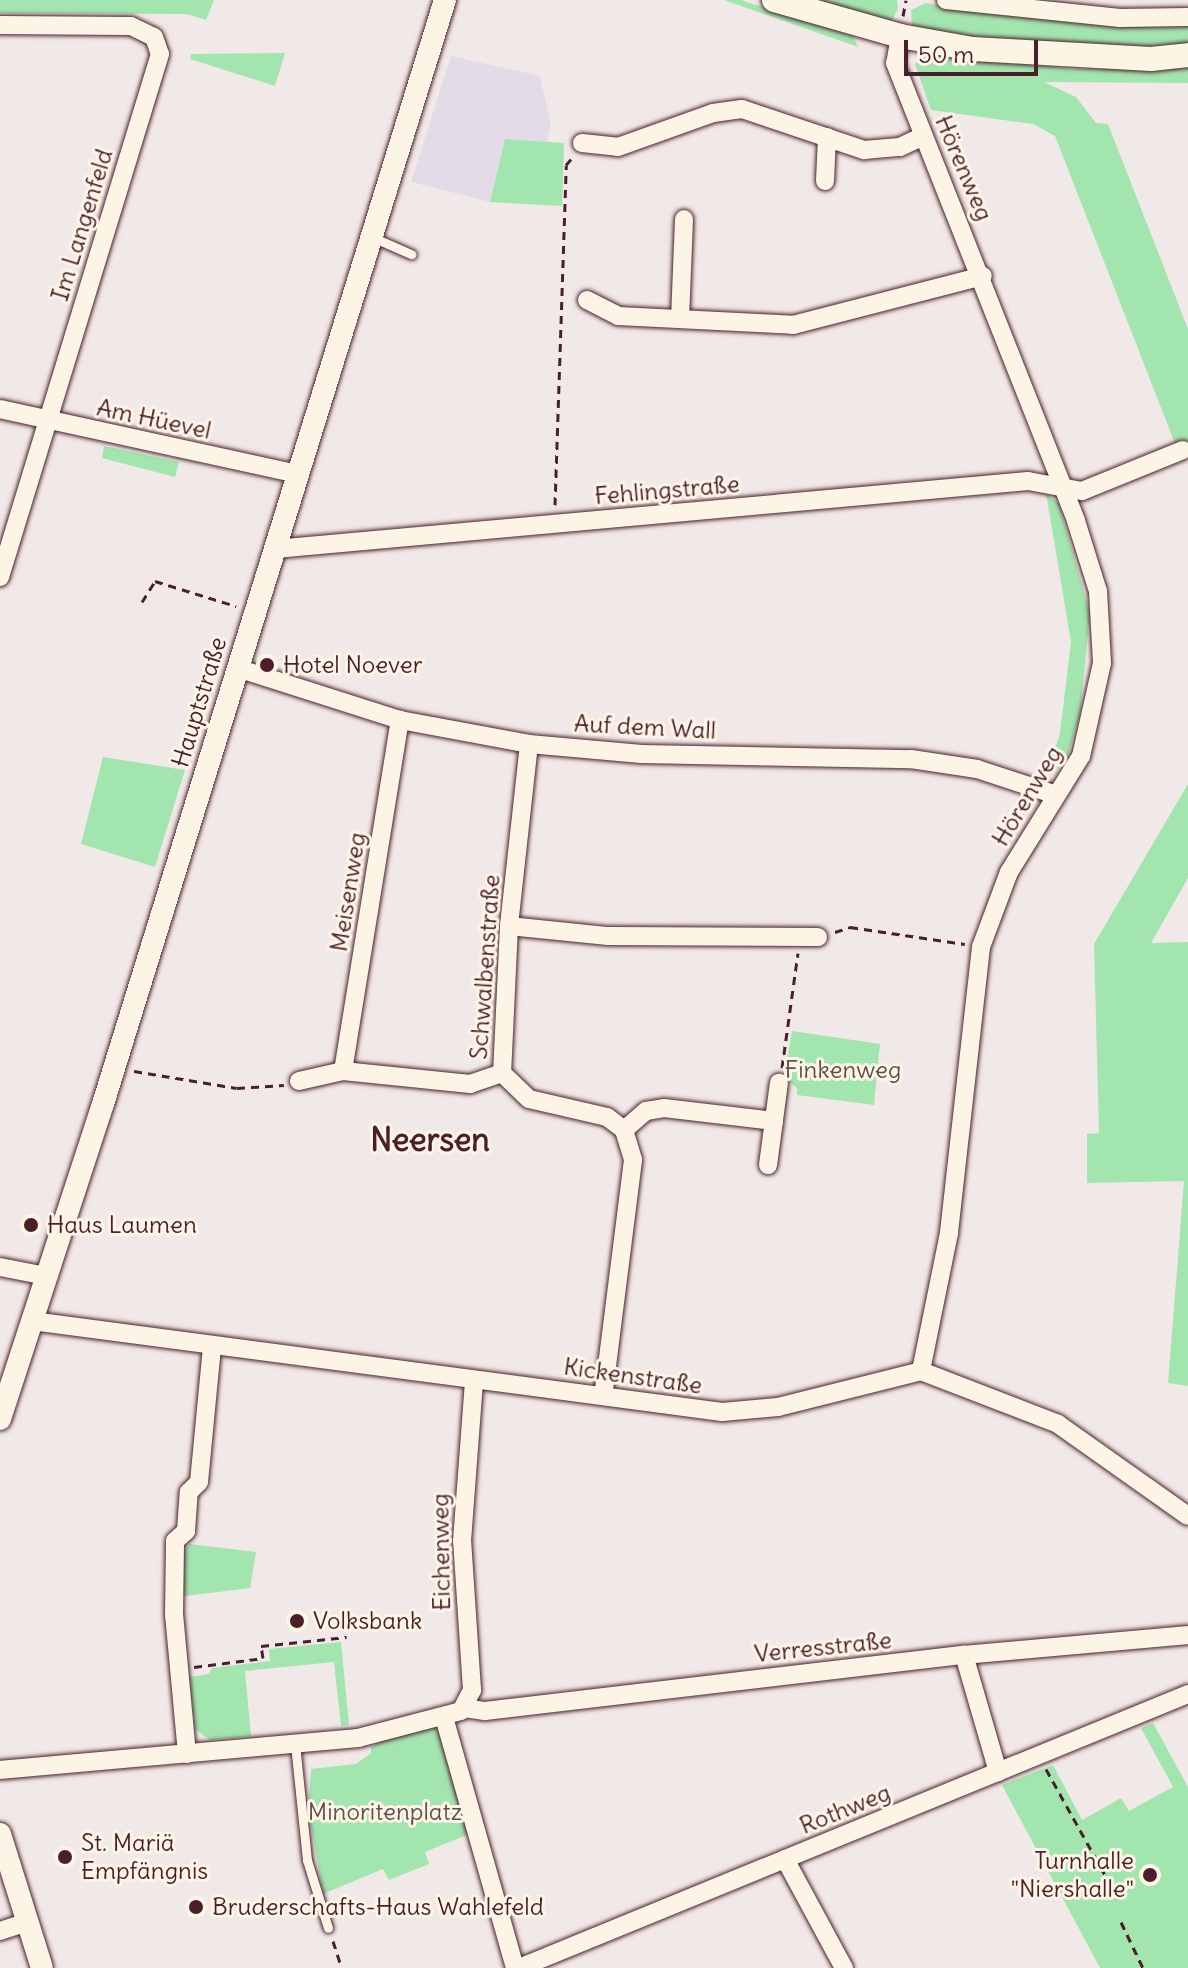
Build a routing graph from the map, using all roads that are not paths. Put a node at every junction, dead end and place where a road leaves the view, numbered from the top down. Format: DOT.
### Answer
graph roads {
  1 [pos="445,0"];
  2 [pos="774,0"];
  3 [pos="946,0"];
  4 [pos="1188,17"];
  5 [pos="0,25"];
  6 [pos="908,27"];
  7 [pos="1188,55"];
  8 [pos="924,136"];
  9 [pos="827,137"];
  10 [pos="582,143"];
  11 [pos="825,181"];
  12 [pos="684,219"];
  13 [pos="372,237"];
  14 [pos="411,254"];
  15 [pos="983,276"];
  16 [pos="587,300"];
  17 [pos="680,319"];
  18 [pos="0,409"];
  19 [pos="46,420"];
  20 [pos="1183,450"];
  21 [pos="297,474"];
  22 [pos="1063,487"];
  23 [pos="275,549"];
  24 [pos="0,577"];
  25 [pos="237,668"];
  26 [pos="400,720"];
  27 [pos="529,744"];
  28 [pos="1056,795"];
  29 [pos="509,926"];
  30 [pos="809,937"];
  31 [pos="343,1071"];
  32 [pos="502,1073"];
  33 [pos="299,1081"];
  34 [pos="779,1083"];
  35 [pos="774,1121"];
  36 [pos="624,1130"];
  37 [pos="768,1165"];
  38 [pos="0,1267"];
  39 [pos="46,1276"];
  40 [pos="32,1321"];
  41 [pos="212,1347"];
  42 [pos="921,1371"];
  43 [pos="474,1380"];
  44 [pos="603,1396"];
  45 [pos="0,1419"];
  46 [pos="1188,1516"];
  47 [pos="1188,1635"];
  48 [pos="964,1655"];
  49 [pos="1188,1694"];
  50 [pos="454,1713"];
  51 [pos="295,1744"];
  52 [pos="187,1754"];
  53 [pos="0,1770"];
  54 [pos="998,1772"];
  55 [pos="0,1834"];
  56 [pos="785,1859"];
  57 [pos="28,1922"];
  58 [pos="328,1928"];
  59 [pos="0,1931"];
  60 [pos="42,1968"];
  61 [pos="517,1968"];
  62 [pos="844,1968"];
  1 -- 13 [label="street, Hauptstraße"];
  2 -- 6 [label="main road"];
  3 -- 4 [label="street"];
  5 -- 19 [label="street, Im Langenfeld"];
  6 -- 7 [label="main road"];
  6 -- 8 [label="street, Hörenweg"];
  8 -- 9 [label="street"];
  8 -- 15 [label="street, Hörenweg"];
  9 -- 10 [label="street"];
  9 -- 11 [label="street"];
  12 -- 17 [label="street"];
  13 -- 14 [label="lane"];
  13 -- 21 [label="street, Hauptstraße"];
  15 -- 17 [label="street"];
  15 -- 22 [label="street, Hörenweg"];
  16 -- 17 [label="street"];
  18 -- 19 [label="street, Am Hüevel"];
  19 -- 21 [label="street, Am Hüevel"];
  19 -- 24 [label="street, Im Langenfeld"];
  20 -- 22 [label="street, Fehlingstraße"];
  21 -- 23 [label="street, Hauptstraße"];
  22 -- 23 [label="street, Fehlingstraße"];
  22 -- 28 [label="street, Hörenweg"];
  23 -- 25 [label="street, Hauptstraße"];
  25 -- 26 [label="street, Auf dem Wall"];
  25 -- 39 [label="street, Hauptstraße"];
  26 -- 27 [label="street, Auf dem Wall"];
  26 -- 31 [label="street, Meisenweg"];
  27 -- 28 [label="street, Auf dem Wall"];
  27 -- 29 [label="street, Schwalbenstraße"];
  28 -- 42 [label="street, Hörenweg"];
  29 -- 30 [label="street"];
  29 -- 32 [label="street, Schwalbenstraße"];
  31 -- 32 [label="street"];
  31 -- 33 [label="street"];
  32 -- 36 [label="street, Schwalbenstraße"];
  34 -- 35 [label="street"];
  35 -- 36 [label="street"];
  35 -- 37 [label="street"];
  36 -- 44 [label="street"];
  38 -- 39 [label="street"];
  39 -- 40 [label="street, Hauptstraße"];
  40 -- 41 [label="street, Kickenstraße"];
  40 -- 45 [label="street, Hauptstraße"];
  41 -- 43 [label="street, Kickenstraße"];
  41 -- 52 [label="street"];
  42 -- 44 [label="street, Kickenstraße"];
  42 -- 46 [label="street"];
  43 -- 44 [label="street, Kickenstraße"];
  43 -- 50 [label="street, Eichenweg"];
  47 -- 48 [label="street, Verresstraße"];
  48 -- 50 [label="street, Verresstraße"];
  48 -- 54 [label="street"];
  49 -- 54 [label="street, Rothweg"];
  50 -- 51 [label="street"];
  50 -- 61 [label="street, Eichenweg"];
  51 -- 52 [label="street"];
  51 -- 58 [label="lane"];
  52 -- 53 [label="street"];
  54 -- 56 [label="street, Rothweg"];
  55 -- 57 [label="street"];
  56 -- 61 [label="street, Rothweg"];
  56 -- 62 [label="street"];
  57 -- 59 [label="street"];
  57 -- 60 [label="street"];
}
